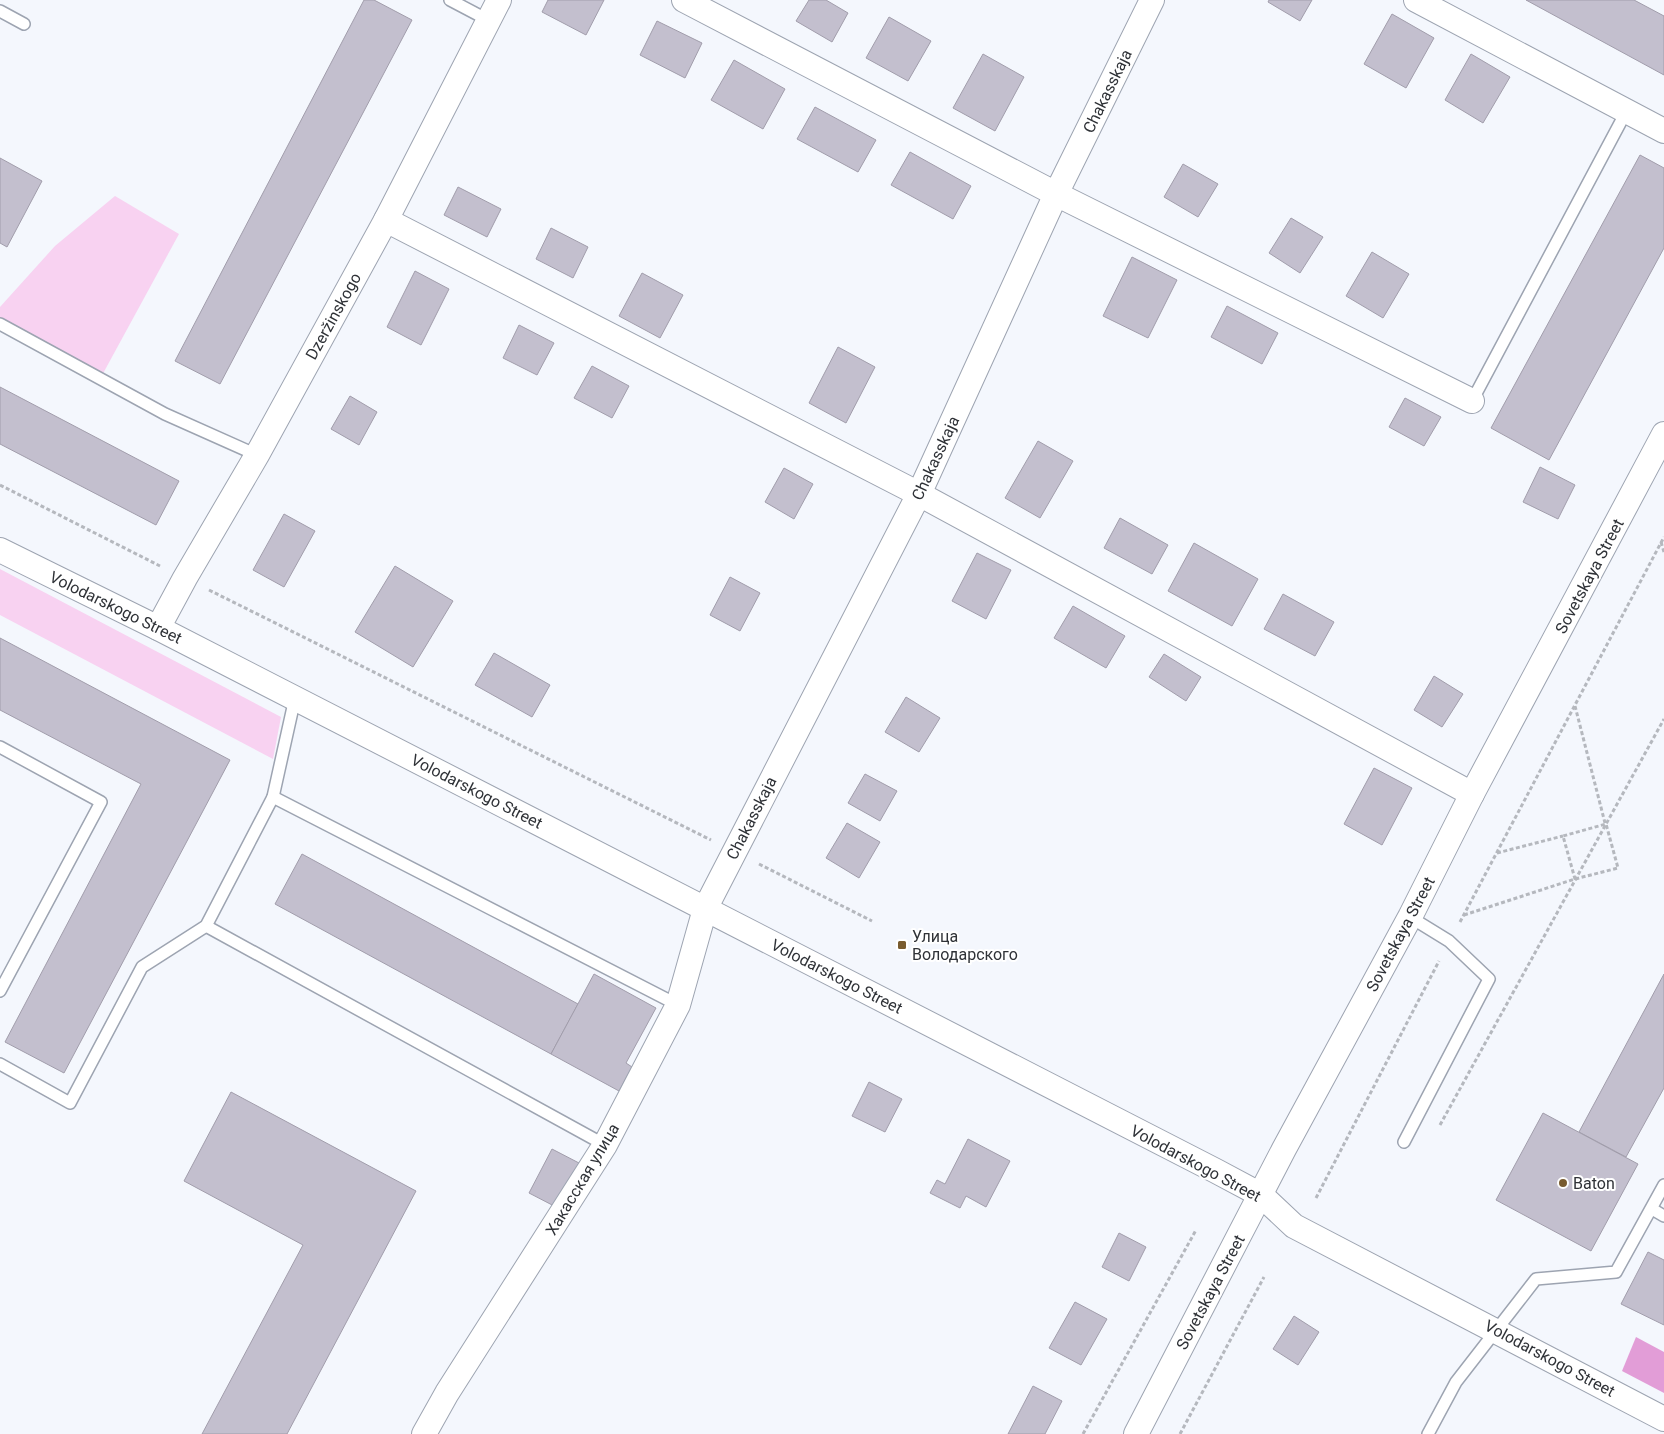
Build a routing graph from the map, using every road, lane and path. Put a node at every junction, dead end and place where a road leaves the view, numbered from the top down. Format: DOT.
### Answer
graph roads {
  1 [pos="450,0"];
  2 [pos="684,0"];
  3 [pos="1152,0"];
  4 [pos="1416,0"];
  5 [pos="493,10"];
  6 [pos="0,11"];
  7 [pos="24,24"];
  8 [pos="1626,112"];
  9 [pos="1664,131"];
  10 [pos="1056,194"];
  11 [pos="386,220"];
  12 [pos="0,324"];
  13 [pos="1472,402"];
  14 [pos="1664,434"];
  15 [pos="257,455"];
  16 [pos="0,485"];
  17 [pos="919,494"];
  18 [pos="1664,537"];
  19 [pos="1661,542"];
  20 [pos="0,550"];
  21 [pos="1664,552"];
  22 [pos="185,578"];
  23 [pos="158,628"];
  24 [pos="295,698"];
  25 [pos="1575,705"];
  26 [pos="1664,719"];
  27 [pos="0,748"];
  28 [pos="1472,794"];
  29 [pos="273,797"];
  30 [pos="1606,824"];
  31 [pos="1563,836"];
  32 [pos="734,852"];
  33 [pos="1496,853"];
  34 [pos="1575,880"];
  35 [pos="705,908"];
  36 [pos="1463,915"];
  37 [pos="1410,916"];
  38 [pos="872,921"];
  39 [pos="206,926"];
  40 [pos="1449,941"];
  41 [pos="0,991"];
  42 [pos="678,1005"];
  43 [pos="0,1064"];
  44 [pos="1440,1125"];
  45 [pos="1404,1142"];
  46 [pos="605,1145"];
  47 [pos="1664,1186"];
  48 [pos="1261,1195"];
  49 [pos="1316,1198"];
  50 [pos="1652,1209"];
  51 [pos="1664,1216"];
  52 [pos="1196,1230"];
  53 [pos="1264,1277"];
  54 [pos="1497,1330"];
  55 [pos="1664,1419"];
  56 [pos="424,1434"];
  57 [pos="1083,1434"];
  58 [pos="1136,1434"];
  59 [pos="1180,1434"];
  60 [pos="1428,1434"];
  1 -- 5 [label="lane"];
  2 -- 10 [label="street"];
  3 -- 10 [label="street, Chakasskaja"];
  4 -- 8 [label="street"];
  5 -- 11 [label="street, Dzeržinskogo"];
  6 -- 7 [label="lane"];
  8 -- 9 [label="street"];
  8 -- 13 [label="lane"];
  10 -- 13 [label="street"];
  10 -- 17 [label="street, Chakasskaja"];
  11 -- 15 [label="street, Dzeržinskogo"];
  11 -- 17 [label="street"];
  12 -- 15 [label="lane"];
  14 -- 28 [label="street, Sovetskaya Street"];
  15 -- 22 [label="street, Dzeržinskogo"];
  16 -- 22 [label="path"];
  17 -- 28 [label="street"];
  17 -- 32 [label="street, Chakasskaja"];
  18 -- 19 [label="path"];
  19 -- 21 [label="path"];
  19 -- 25 [label="path"];
  20 -- 23 [label="street, Volodarskogo Street"];
  22 -- 23 [label="street, Dzeržinskogo"];
  22 -- 32 [label="path"];
  23 -- 24 [label="street, Volodarskogo Street"];
  24 -- 29 [label="lane"];
  24 -- 35 [label="street, Volodarskogo Street"];
  25 -- 30 [label="path"];
  25 -- 33 [label="path"];
  26 -- 30 [label="path"];
  27 -- 41 [label="lane"];
  28 -- 37 [label="street, Sovetskaya Street"];
  29 -- 39 [label="lane"];
  29 -- 42 [label="lane"];
  30 -- 31 [label="path"];
  30 -- 34 [label="path"];
  30 -- 34 [label="path"];
  31 -- 33 [label="path"];
  31 -- 34 [label="path"];
  32 -- 35 [label="street, Chakasskaja"];
  32 -- 38 [label="path"];
  33 -- 36 [label="path"];
  34 -- 36 [label="path"];
  34 -- 44 [label="path"];
  35 -- 42 [label="street, Хакасская улица"];
  35 -- 48 [label="street, Volodarskogo Street"];
  36 -- 40 [label="path"];
  37 -- 40 [label="lane"];
  37 -- 48 [label="street, Sovetskaya Street"];
  39 -- 43 [label="lane"];
  39 -- 46 [label="lane"];
  40 -- 45 [label="lane"];
  40 -- 49 [label="path"];
  42 -- 46 [label="street, Хакасская улица"];
  46 -- 56 [label="street, Хакасская улица"];
  47 -- 50 [label="lane"];
  48 -- 54 [label="street, Volodarskogo Street"];
  48 -- 58 [label="street, Sovetskaya Street"];
  50 -- 51 [label="lane"];
  50 -- 54 [label="lane"];
  52 -- 57 [label="path"];
  53 -- 59 [label="path"];
  54 -- 55 [label="street, Volodarskogo Street"];
  54 -- 60 [label="lane"];
}
